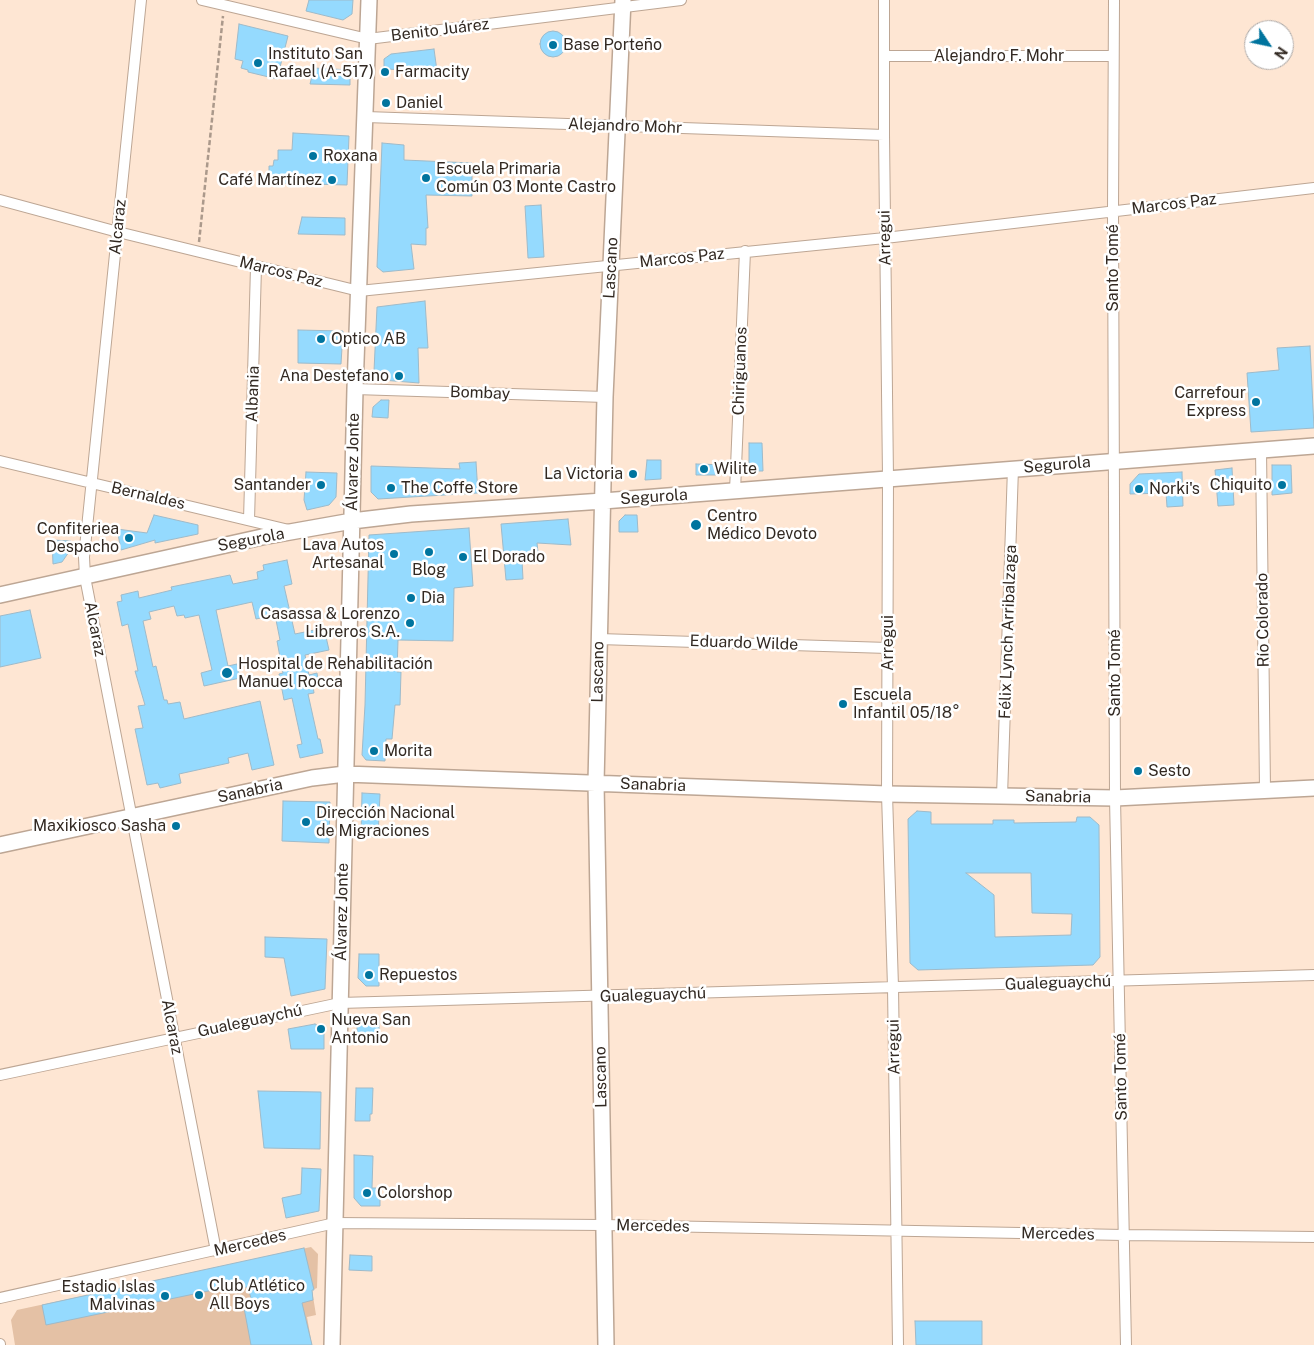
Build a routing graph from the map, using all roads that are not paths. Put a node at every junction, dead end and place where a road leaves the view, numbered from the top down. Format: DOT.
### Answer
graph roads {
  1 [pos="141,0"];
  2 [pos="202,0"];
  3 [pos="369,0"];
  4 [pos="681,0"];
  5 [pos="884,0"];
  6 [pos="1114,0"];
  7 [pos="623,4"];
  8 [pos="368,39"];
  9 [pos="885,56"];
  10 [pos="1114,56"];
  11 [pos="366,117"];
  12 [pos="618,126"];
  13 [pos="884,135"];
  14 [pos="1314,188"];
  15 [pos="0,200"];
  16 [pos="1113,211"];
  17 [pos="118,232"];
  18 [pos="885,238"];
  19 [pos="745,251"];
  20 [pos="611,265"];
  21 [pos="256,267"];
  22 [pos="359,291"];
  23 [pos="355,389"];
  24 [pos="605,397"];
  25 [pos="1314,446"];
  26 [pos="1261,449"];
  27 [pos="1114,460"];
  28 [pos="0,462"];
  29 [pos="1014,468"];
  30 [pos="888,478"];
  31 [pos="92,483"];
  32 [pos="734,491"];
  33 [pos="604,501"];
  34 [pos="249,520"];
  35 [pos="352,521"];
  36 [pos="296,531"];
  37 [pos="84,577"];
  38 [pos="0,595"];
  39 [pos="599,639"];
  40 [pos="888,648"];
  41 [pos="345,774"];
  42 [pos="596,782"];
  43 [pos="1314,788"];
  44 [pos="1265,790"];
  45 [pos="887,794"];
  46 [pos="1002,796"];
  47 [pos="1115,798"];
  48 [pos="132,817"];
  49 [pos="0,845"];
  50 [pos="1314,975"];
  51 [pos="1119,981"];
  52 [pos="893,988"];
  53 [pos="599,996"];
  54 [pos="340,1003"];
  55 [pos="174,1037"];
  56 [pos="0,1075"];
  57 [pos="335,1223"];
  58 [pos="603,1225"];
  59 [pos="896,1231"];
  60 [pos="1124,1236"];
  61 [pos="1314,1237"];
  62 [pos="216,1251"];
  63 [pos="0,1298"];
  64 [pos="332,1345"];
  65 [pos="606,1345"];
  66 [pos="898,1345"];
  67 [pos="1126,1345"];
  1 -- 17 [label="street, Alcaraz"];
  2 -- 8 [label="street, Benito Juárez"];
  3 -- 8 [label="street, Álvarez Jonte"];
  4 -- 7 [label="street, Benito Juárez"];
  5 -- 9 [label="street, Arregui"];
  6 -- 10 [label="street, Santo Tomé"];
  7 -- 8 [label="street, Benito Juárez"];
  7 -- 12 [label="street, Lascano"];
  8 -- 11 [label="street, Álvarez Jonte"];
  9 -- 10 [label="street, Alejandro F. Mohr"];
  9 -- 13 [label="street, Arregui"];
  10 -- 16 [label="street, Santo Tomé"];
  11 -- 12 [label="street, Alejandro Mohr"];
  11 -- 22 [label="street, Álvarez Jonte"];
  12 -- 13 [label="street, Alejandro Mohr"];
  12 -- 20 [label="street, Lascano"];
  13 -- 18 [label="street, Arregui"];
  14 -- 16 [label="street, Marcos Paz"];
  15 -- 17 [label="street, Marcos Paz"];
  16 -- 18 [label="street, Marcos Paz"];
  16 -- 27 [label="street, Santo Tomé"];
  17 -- 21 [label="street, Marcos Paz"];
  17 -- 31 [label="street, Alcaraz"];
  18 -- 19 [label="street, Marcos Paz"];
  18 -- 30 [label="street, Arregui"];
  19 -- 20 [label="street, Marcos Paz"];
  19 -- 32 [label="street, Chiriguanos"];
  20 -- 22 [label="street, Marcos Paz"];
  20 -- 24 [label="street, Lascano"];
  21 -- 22 [label="street, Marcos Paz"];
  21 -- 34 [label="street, Albania"];
  22 -- 23 [label="street, Álvarez Jonte"];
  23 -- 24 [label="street, Bombay"];
  23 -- 35 [label="street, Álvarez Jonte"];
  24 -- 33 [label="street, Lascano"];
  25 -- 26 [label="street, Segurola"];
  26 -- 27 [label="street, Segurola"];
  26 -- 44 [label="street, Río Colorado"];
  27 -- 29 [label="street, Segurola"];
  27 -- 47 [label="street, Santo Tomé"];
  28 -- 31 [label="street, Bernaldes"];
  29 -- 30 [label="street, Segurola"];
  29 -- 46 [label="street, Félix Lynch Arribalzaga"];
  30 -- 32 [label="street, Segurola"];
  30 -- 40 [label="street, Arregui"];
  31 -- 34 [label="street, Bernaldes"];
  31 -- 37 [label="street, Alcaraz"];
  32 -- 33 [label="street, Segurola"];
  33 -- 35 [label="street, Segurola"];
  33 -- 39 [label="street, Lascano"];
  34 -- 36 [label="street, Bernaldes"];
  35 -- 36 [label="street, Segurola"];
  35 -- 41 [label="street, Álvarez Jonte"];
  36 -- 37 [label="street, Segurola"];
  37 -- 38 [label="street, Segurola"];
  37 -- 48 [label="street, Alcaraz"];
  39 -- 40 [label="street, Eduardo Wilde"];
  39 -- 42 [label="street, Lascano"];
  40 -- 45 [label="street, Arregui"];
  41 -- 42 [label="street, Sanabria"];
  41 -- 48 [label="street, Sanabria"];
  41 -- 54 [label="street, Álvarez Jonte"];
  42 -- 45 [label="street, Sanabria"];
  42 -- 53 [label="street, Lascano"];
  43 -- 44 [label="street, Sanabria"];
  44 -- 47 [label="street, Sanabria"];
  45 -- 46 [label="street, Sanabria"];
  45 -- 52 [label="street, Arregui"];
  46 -- 47 [label="street, Sanabria"];
  47 -- 51 [label="street, Santo Tomé"];
  48 -- 49 [label="street, Sanabria"];
  48 -- 55 [label="street, Alcaraz"];
  50 -- 51 [label="street, Gualeguaychú"];
  51 -- 52 [label="street, Gualeguaychú"];
  51 -- 60 [label="street, Santo Tomé"];
  52 -- 53 [label="street, Gualeguaychú"];
  52 -- 59 [label="street, Arregui"];
  53 -- 54 [label="street, Gualeguaychú"];
  53 -- 58 [label="street, Lascano"];
  54 -- 55 [label="street, Gualeguaychú"];
  54 -- 57 [label="street, Álvarez Jonte"];
  55 -- 56 [label="street, Gualeguaychú"];
  55 -- 62 [label="street, Alcaraz"];
  57 -- 58 [label="street, Mercedes"];
  57 -- 62 [label="street, Mercedes"];
  57 -- 64 [label="street, Álvarez Jonte"];
  58 -- 59 [label="street, Mercedes"];
  58 -- 65 [label="street, Lascano"];
  59 -- 60 [label="street, Mercedes"];
  59 -- 66 [label="street, Arregui"];
  60 -- 61 [label="street, Mercedes"];
  60 -- 67 [label="street, Santo Tomé"];
  62 -- 63 [label="street, Mercedes"];
}
